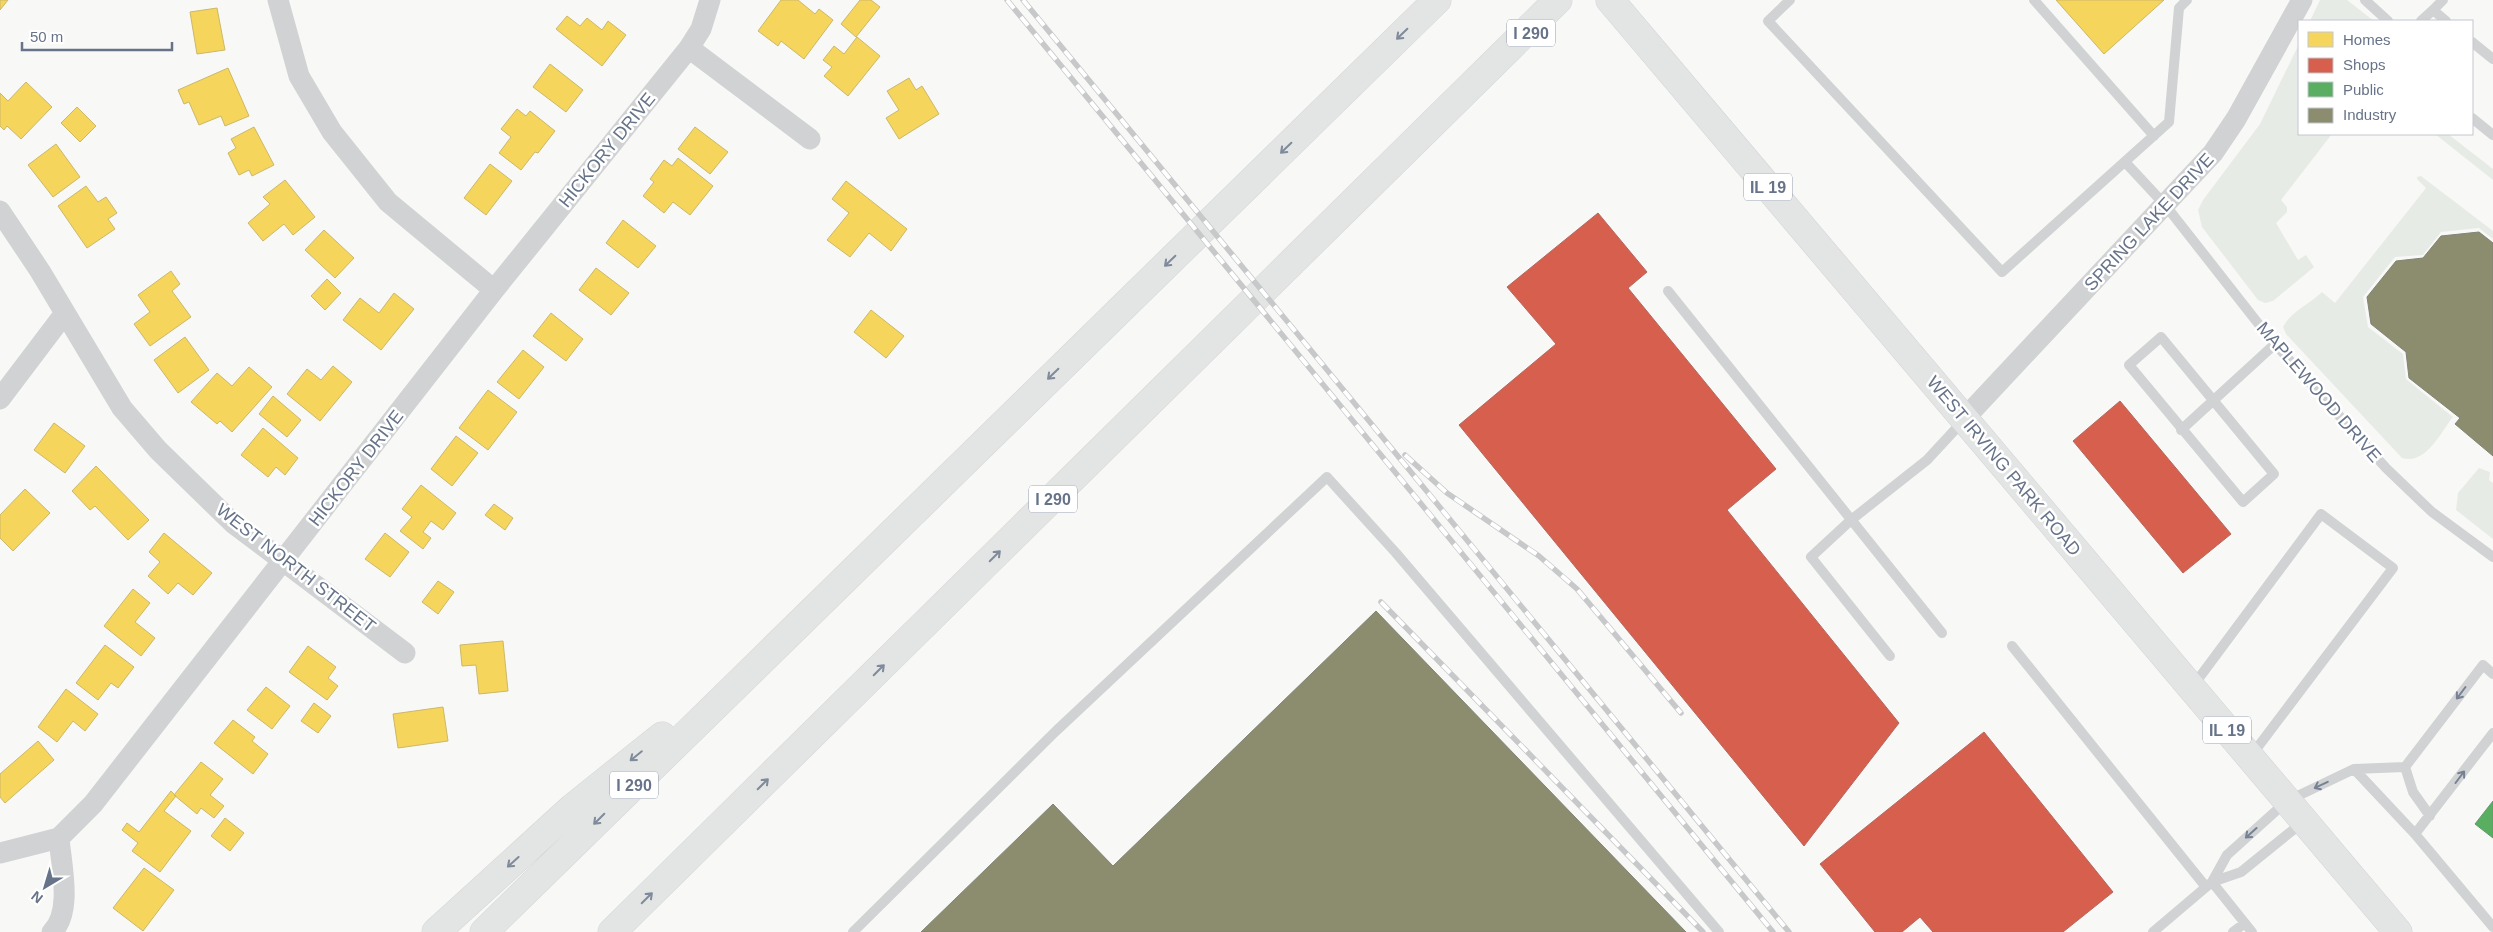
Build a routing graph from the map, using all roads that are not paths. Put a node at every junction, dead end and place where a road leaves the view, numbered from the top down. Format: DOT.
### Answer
graph roads {
  1 [pos="278,0"];
  2 [pos="710,0"];
  3 [pos="1437,0"];
  4 [pos="1558,0"];
  5 [pos="1569,0"];
  6 [pos="1610,0"];
  7 [pos="1790,0"];
  8 [pos="2034,0"];
  9 [pos="2187,0"];
  10 [pos="2302,0"];
  11 [pos="2365,0"];
  12 [pos="2443,0"];
  13 [pos="2433,10"];
  14 [pos="2387,20"];
  15 [pos="2422,20"];
  16 [pos="2445,20"];
  17 [pos="2473,43"];
  18 [pos="690,48"];
  19 [pos="2493,59"];
  20 [pos="1493,66"];
  21 [pos="2473,119"];
  22 [pos="2493,135"];
  23 [pos="2154,136"];
  24 [pos="810,139"];
  25 [pos="2126,163"];
  26 [pos="2166,206"];
  27 [pos="0,211"];
  28 [pos="494,290"];
  29 [pos="1668,292"];
  30 [pos="65,313"];
  31 [pos="2275,344"];
  32 [pos="0,399"];
  33 [pos="2213,400"];
  34 [pos="1964,419"];
  35 [pos="2181,430"];
  36 [pos="1851,520"];
  37 [pos="2493,557"];
  38 [pos="284,560"];
  39 [pos="1942,632"];
  40 [pos="784,638"];
  41 [pos="2012,646"];
  42 [pos="405,653"];
  43 [pos="1890,656"];
  44 [pos="2493,674"];
  45 [pos="2192,688"];
  46 [pos="2493,733"];
  47 [pos="2250,757"];
  48 [pos="2405,767"];
  49 [pos="2354,769"];
  50 [pos="2296,811"];
  51 [pos="2430,816"];
  52 [pos="2416,834"];
  53 [pos="59,838"];
  54 [pos="0,853"];
  55 [pos="2209,885"];
  56 [pos="2245,923"];
  57 [pos="2493,927"];
  58 [pos="52,932"];
  59 [pos="436,932"];
  60 [pos="484,932"];
  61 [pos="612,932"];
  62 [pos="853,932"];
  63 [pos="1718,932"];
  64 [pos="2153,932"];
  65 [pos="2233,932"];
  66 [pos="2252,932"];
  67 [pos="2398,932"];
  1 -- 28 [label="street"];
  2 -- 18 [label="street, HICKORY DRIVE"];
  3 -- 40 [label="main road, I 290, one-way"];
  4 -- 20 [label="main road"];
  5 -- 20 [label="main road, I 290"];
  6 -- 34 [label="main road, WEST IRVING PARK ROAD / IL 19"];
  7 -- 25 [label="lane"];
  8 -- 23 [label="lane"];
  9 -- 23 [label="lane"];
  10 -- 26 [label="street, SPRING LAKE DRIVE"];
  11 -- 14 [label="lane"];
  12 -- 13 [label="lane"];
  13 -- 15 [label="lane"];
  13 -- 16 [label="lane"];
  17 -- 19 [label="lane"];
  18 -- 24 [label="street"];
  18 -- 28 [label="street, HICKORY DRIVE"];
  61 -- 20 [label="main road, I 290, one-way"];
  21 -- 22 [label="lane"];
  23 -- 25 [label="lane"];
  25 -- 26 [label="lane, MAPLEWOOD DRIVE"];
  26 -- 31 [label="lane, MAPLEWOOD DRIVE"];
  26 -- 34 [label="street, SPRING LAKE DRIVE"];
  27 -- 30 [label="street, WEST NORTH STREET"];
  28 -- 38 [label="street, HICKORY DRIVE"];
  29 -- 36 [label="lane"];
  30 -- 32 [label="street"];
  30 -- 38 [label="street, WEST NORTH STREET"];
  31 -- 33 [label="lane"];
  31 -- 37 [label="lane, MAPLEWOOD DRIVE"];
  33 -- 35 [label="lane"];
  33 -- 35 [label="lane"];
  33 -- 35 [label="lane"];
  34 -- 36 [label="lane"];
  34 -- 45 [label="main road, WEST IRVING PARK ROAD / IL 19"];
  36 -- 39 [label="lane"];
  36 -- 43 [label="lane"];
  38 -- 42 [label="street, WEST NORTH STREET"];
  38 -- 53 [label="street, HICKORY DRIVE"];
  40 -- 59 [label="main road, one-way"];
  40 -- 60 [label="main road, I 290, one-way"];
  41 -- 55 [label="lane"];
  44 -- 48 [label="lane, one-way"];
  45 -- 47 [label="main road, WEST IRVING PARK ROAD / IL 19"];
  45 -- 47 [label="lane"];
  51 -- 46 [label="lane, one-way"];
  47 -- 50 [label="main road, WEST IRVING PARK ROAD / IL 19"];
  48 -- 49 [label="lane"];
  48 -- 51 [label="lane"];
  49 -- 50 [label="lane, one-way"];
  49 -- 52 [label="lane"];
  50 -- 55 [label="lane, one-way"];
  50 -- 55 [label="lane"];
  50 -- 67 [label="main road, WEST IRVING PARK ROAD / IL 19"];
  51 -- 52 [label="lane"];
  52 -- 57 [label="lane"];
  53 -- 54 [label="street"];
  53 -- 58 [label="street"];
  55 -- 56 [label="lane"];
  55 -- 64 [label="lane"];
  56 -- 65 [label="lane"];
  56 -- 66 [label="lane"];
  62 -- 63 [label="lane"];
}
